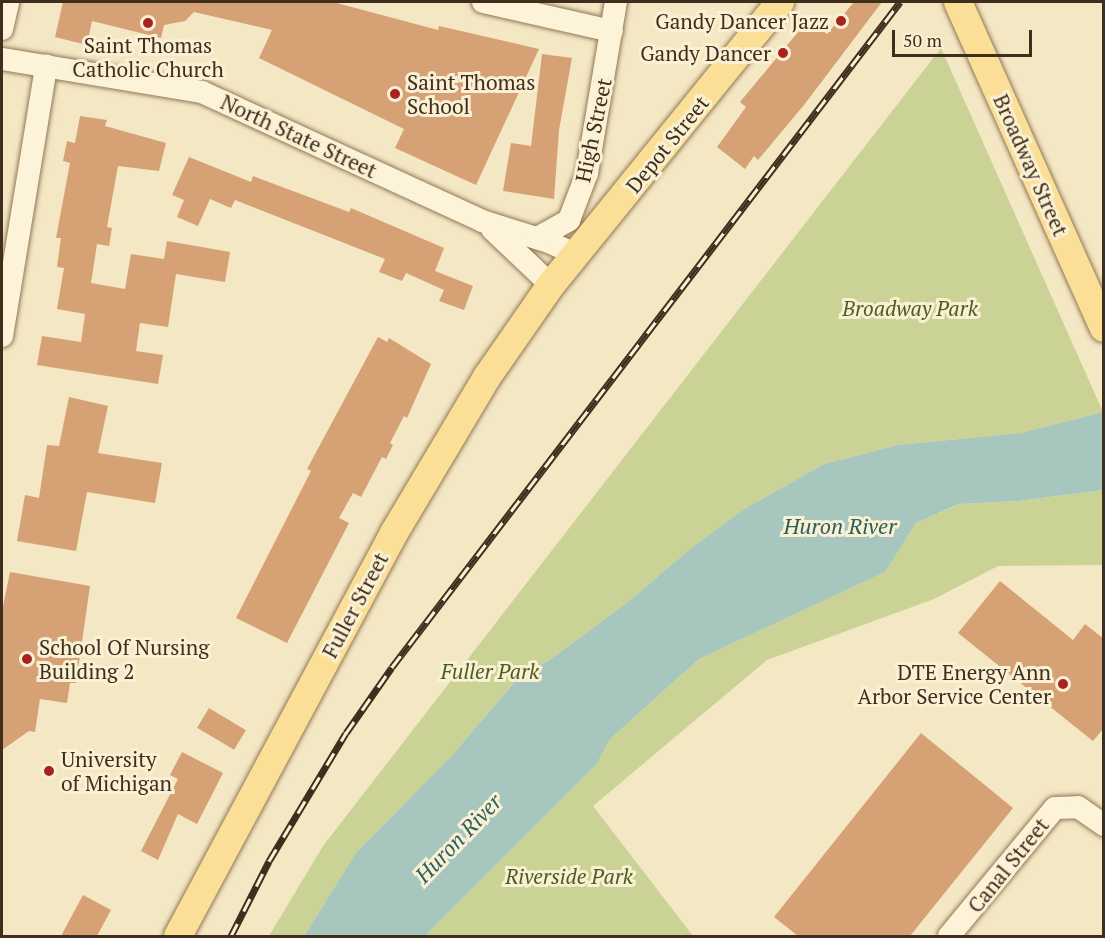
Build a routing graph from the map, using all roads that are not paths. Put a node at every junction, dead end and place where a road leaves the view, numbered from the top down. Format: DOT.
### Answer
graph roads {
  1 [pos="8,2"];
  2 [pos="483,2"];
  3 [pos="616,2"];
  4 [pos="780,2"];
  5 [pos="958,2"];
  6 [pos="2,29"];
  7 [pos="612,31"];
  8 [pos="2,59"];
  9 [pos="46,66"];
  10 [pos="482,221"];
  11 [pos="537,238"];
  12 [pos="577,255"];
  13 [pos="551,285"];
  14 [pos="1104,328"];
  15 [pos="2,336"];
  16 [pos="1104,825"];
  17 [pos="178,936"];
  18 [pos="949,936"];
  1 -- 6 [label="street"];
  2 -- 7 [label="street"];
  3 -- 7 [label="street, High Street"];
  4 -- 12 [label="main road, Depot Street"];
  5 -- 14 [label="main road, Broadway Street"];
  7 -- 11 [label="street, High Street"];
  8 -- 9 [label="street, North State Street"];
  9 -- 10 [label="street, North State Street"];
  9 -- 15 [label="street"];
  10 -- 11 [label="street"];
  10 -- 13 [label="street"];
  11 -- 12 [label="street"];
  12 -- 13 [label="main road, Depot Street"];
  13 -- 17 [label="main road, Fuller Street"];
  16 -- 18 [label="street, Canal Street"];
}
